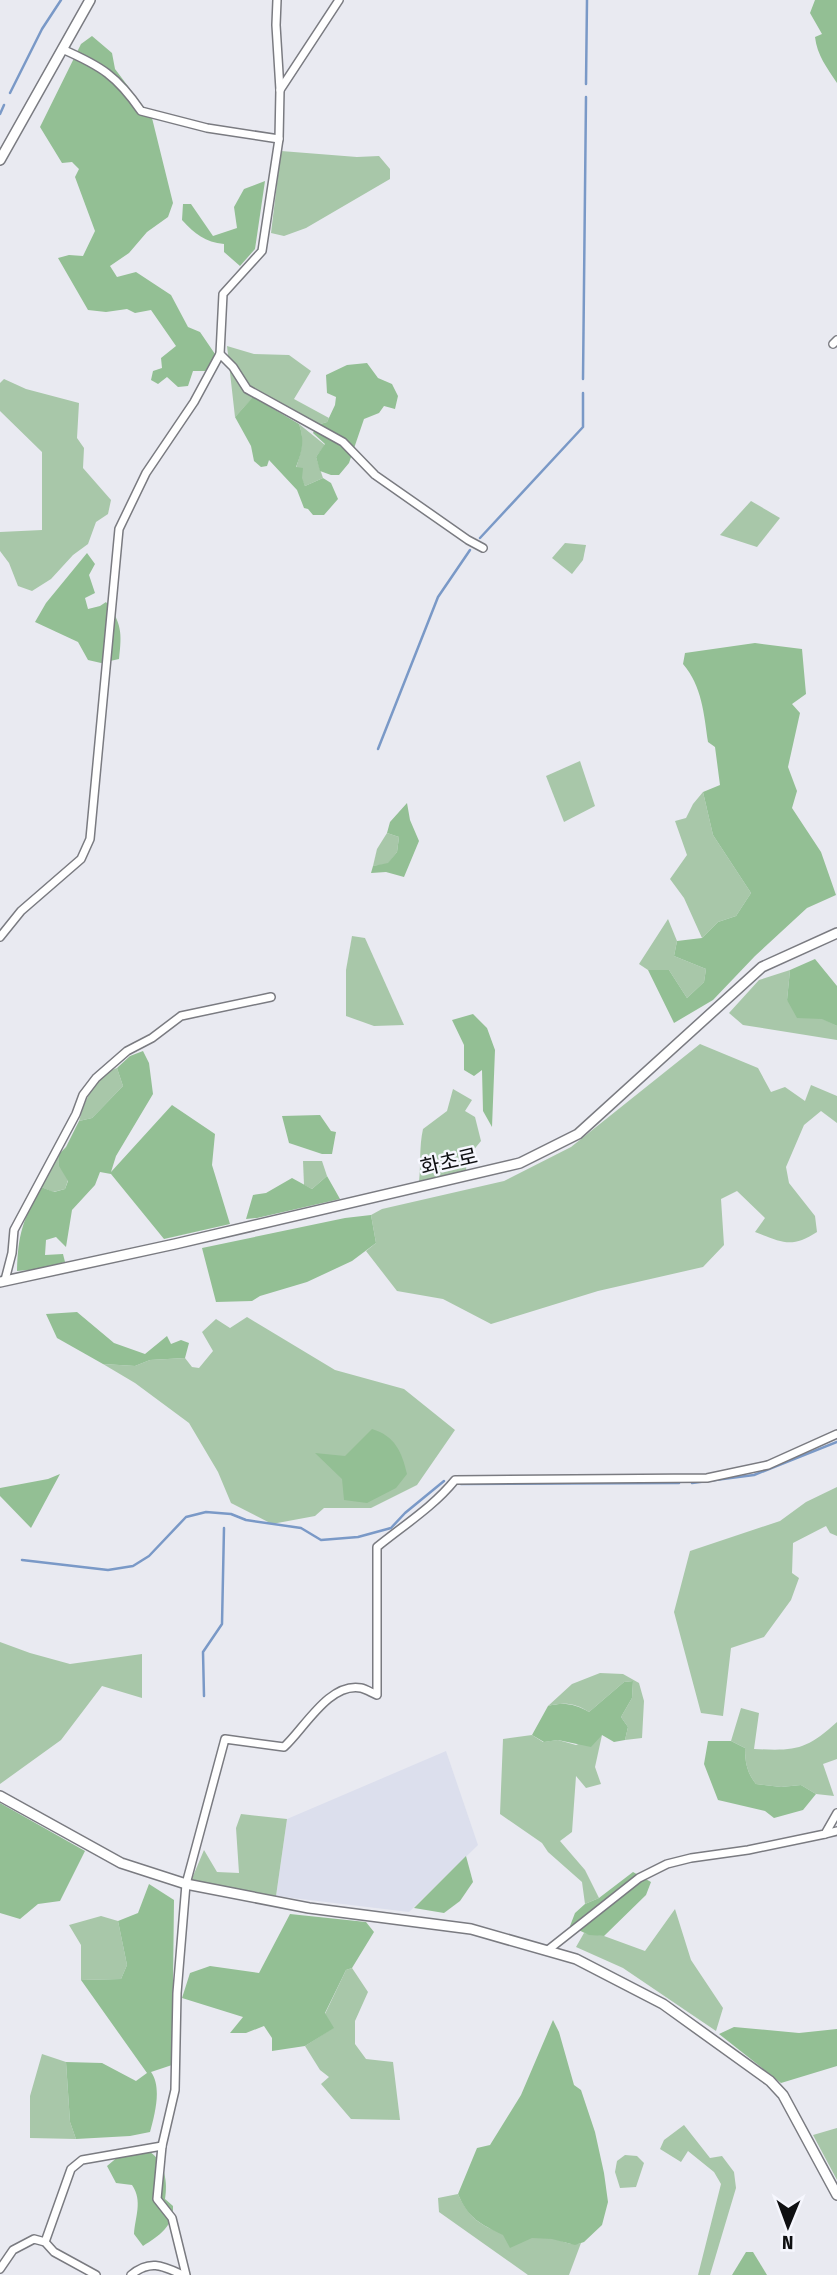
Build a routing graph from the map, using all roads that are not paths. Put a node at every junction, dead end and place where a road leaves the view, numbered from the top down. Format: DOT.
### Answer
graph roads {
  1 [pos="90,0"];
  2 [pos="277,0"];
  3 [pos="339,0"];
  4 [pos="62,49"];
  5 [pos="280,90"];
  6 [pos="279,139"];
  7 [pos="0,160"];
  8 [pos="220,354"];
  9 [pos="483,548"];
  10 [pos="837,933"];
  11 [pos="0,937"];
  12 [pos="271,997"];
  13 [pos="3,1281"];
  14 [pos="837,1434"];
  15 [pos="0,1797"];
  16 [pos="837,1813"];
  17 [pos="837,1831"];
  18 [pos="825,1834"];
  19 [pos="186,1885"];
  20 [pos="548,1950"];
  21 [pos="162,2146"];
  22 [pos="837,2195"];
  23 [pos="45,2242"];
  24 [pos="0,2269"];
  25 [pos="96,2275"];
  26 [pos="131,2275"];
  27 [pos="184,2275"];
  1 -- 4 [label="street"];
  2 -- 5 [label="street"];
  3 -- 5 [label="street"];
  4 -- 6 [label="street"];
  4 -- 7 [label="street"];
  5 -- 6 [label="street"];
  6 -- 8 [label="street"];
  8 -- 9 [label="street"];
  8 -- 11 [label="street"];
  10 -- 13 [label="street, 화초로"];
  12 -- 13 [label="street"];
  14 -- 19 [label="street"];
  15 -- 19 [label="street"];
  16 -- 18 [label="street"];
  17 -- 18 [label="street"];
  18 -- 20 [label="street"];
  19 -- 20 [label="street"];
  19 -- 21 [label="street"];
  20 -- 22 [label="street"];
  21 -- 23 [label="street"];
  21 -- 27 [label="street"];
  23 -- 24 [label="street"];
  23 -- 25 [label="street"];
  26 -- 27 [label="street"];
}
